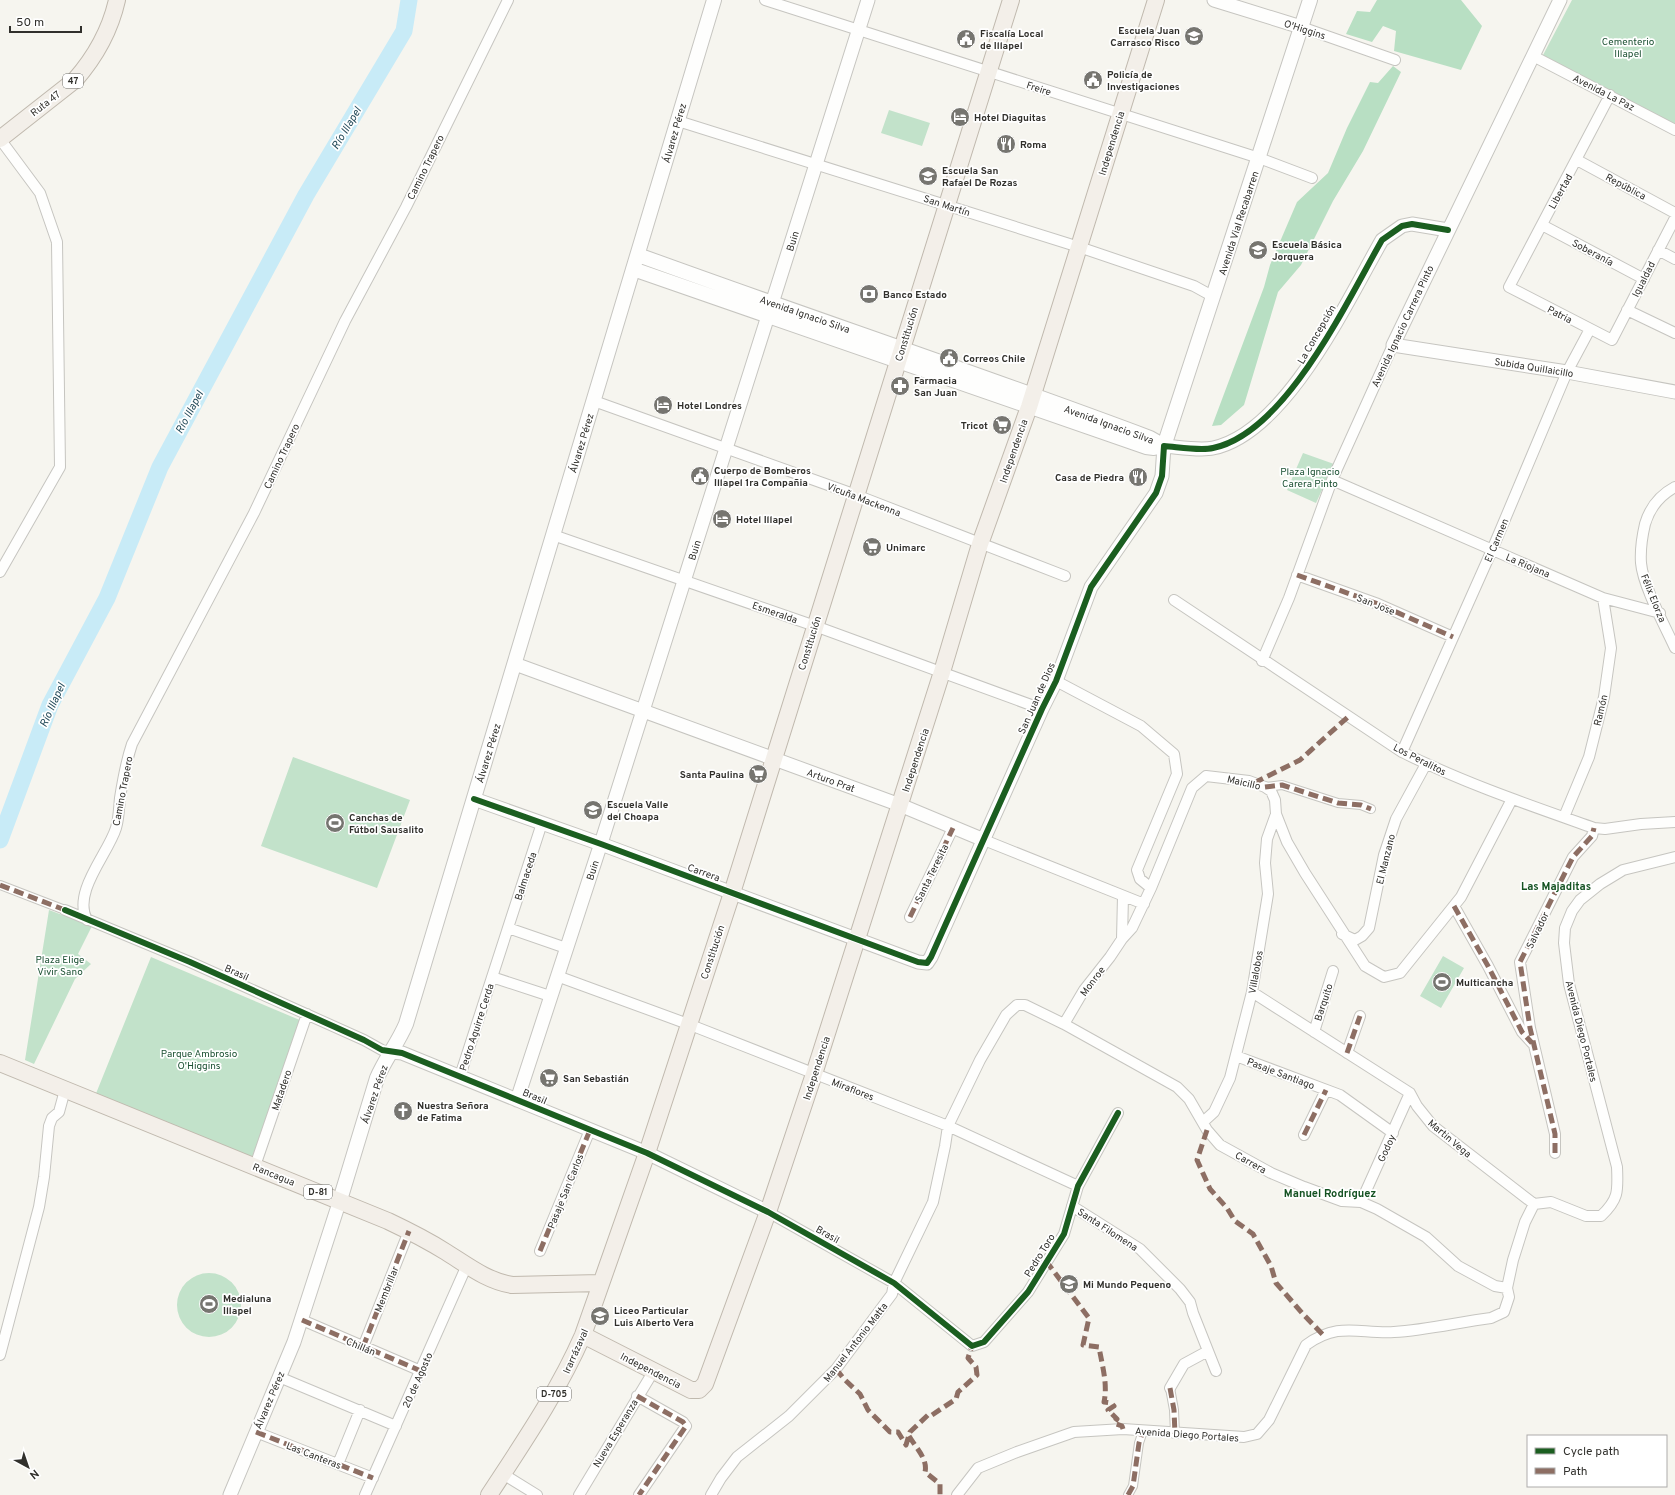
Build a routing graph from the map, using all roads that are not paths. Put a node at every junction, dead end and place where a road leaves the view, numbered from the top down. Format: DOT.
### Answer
graph roads {
  1 [pos="117,0"];
  2 [pos="508,0"];
  3 [pos="714,0"];
  4 [pos="765,0"];
  5 [pos="868,0"];
  6 [pos="1011,0"];
  7 [pos="1156,0"];
  8 [pos="1214,0"];
  9 [pos="1310,0"];
  10 [pos="1560,0"];
  11 [pos="1301,27"];
  12 [pos="858,30"];
  13 [pos="1533,56"];
  14 [pos="1395,60"];
  15 [pos="989,72"];
  16 [pos="1610,95"];
  17 [pos="1120,114"];
  18 [pos="678,121"];
  19 [pos="1675,130"];
  20 [pos="0,139"];
  21 [pos="1259,158"];
  22 [pos="1577,160"];
  23 [pos="816,163"];
  24 [pos="1312,178"];
  25 [pos="947,205"];
  26 [pos="1675,213"];
  27 [pos="1675,218"];
  28 [pos="1542,225"];
  29 [pos="1448,230"];
  30 [pos="1079,247"];
  31 [pos="1658,250"];
  32 [pos="638,255"];
  33 [pos="1675,259"];
  34 [pos="634,269"];
  35 [pos="1644,279"];
  36 [pos="1509,287"];
  37 [pos="1214,297"];
  38 [pos="770,310"];
  39 [pos="1627,310"];
  40 [pos="1590,329"];
  41 [pos="1675,333"];
  42 [pos="1612,340"];
  43 [pos="1393,345"];
  44 [pos="900,354"];
  45 [pos="1567,372"];
  46 [pos="1675,392"];
  47 [pos="594,401"];
  48 [pos="1030,401"];
  49 [pos="1164,446"];
  50 [pos="726,449"];
  51 [pos="1332,480"];
  52 [pos="1675,487"];
  53 [pos="856,495"];
  54 [pos="553,535"];
  55 [pos="980,544"];
  56 [pos="1492,550"];
  57 [pos="0,572"];
  58 [pos="1297,575"];
  59 [pos="1065,576"];
  60 [pos="684,580"];
  61 [pos="1603,598"];
  62 [pos="1174,600"];
  63 [pos="1660,613"];
  64 [pos="815,626"];
  65 [pos="1453,637"];
  66 [pos="1675,648"];
  67 [pos="1262,661"];
  68 [pos="515,664"];
  69 [pos="942,672"];
  70 [pos="1056,681"];
  71 [pos="1042,709"];
  72 [pos="643,710"];
  73 [pos="1402,752"];
  74 [pos="773,759"];
  75 [pos="1426,764"];
  76 [pos="1265,787"];
  77 [pos="474,799"];
  78 [pos="1512,799"];
  79 [pos="900,805"];
  80 [pos="1371,809"];
  81 [pos="1276,814"];
  82 [pos="1564,817"];
  83 [pos="1675,822"];
  84 [pos="542,824"];
  85 [pos="953,828"];
  86 [pos="1594,828"];
  87 [pos="984,840"];
  88 [pos="600,844"];
  89 [pos="1675,857"];
  90 [pos="0,885"];
  91 [pos="1151,888"];
  92 [pos="732,893"];
  93 [pos="1123,896"];
  94 [pos="1144,904"];
  95 [pos="1454,906"];
  96 [pos="65,910"];
  97 [pos="910,918"];
  98 [pos="87,920"];
  99 [pos="508,928"];
  100 [pos="1342,934"];
  101 [pos="856,939"];
  102 [pos="1122,939"];
  103 [pos="566,948"];
  104 [pos="927,963"];
  105 [pos="1333,971"];
  106 [pos="557,976"];
  107 [pos="492,977"];
  108 [pos="1252,992"];
  109 [pos="550,996"];
  110 [pos="1017,1005"];
  111 [pos="306,1014"];
  112 [pos="1360,1016"];
  113 [pos="688,1024"];
  114 [pos="1064,1024"];
  115 [pos="1314,1032"];
  116 [pos="1533,1044"];
  117 [pos="391,1052"];
  118 [pos="1347,1053"];
  119 [pos="1236,1056"];
  120 [pos="0,1063"];
  121 [pos="814,1074"];
  122 [pos="460,1076"];
  123 [pos="65,1090"];
  124 [pos="1326,1090"];
  125 [pos="1410,1093"];
  126 [pos="517,1100"];
  127 [pos="1118,1113"];
  128 [pos="1203,1122"];
  129 [pos="948,1126"];
  130 [pos="590,1130"];
  131 [pos="1393,1133"];
  132 [pos="1304,1135"];
  133 [pos="647,1153"];
  134 [pos="1555,1153"];
  135 [pos="255,1166"];
  136 [pos="1078,1186"];
  137 [pos="340,1200"];
  138 [pos="1361,1202"];
  139 [pos="1534,1204"];
  140 [pos="1072,1206"];
  141 [pos="768,1212"];
  142 [pos="409,1231"];
  143 [pos="540,1251"];
  144 [pos="467,1265"];
  145 [pos="894,1282"];
  146 [pos="600,1283"];
  147 [pos="1507,1288"];
  148 [pos="302,1320"];
  149 [pos="583,1335"];
  150 [pos="972,1346"];
  151 [pos="362,1347"];
  152 [pos="1208,1351"];
  153 [pos="0,1355"];
  154 [pos="421,1371"];
  155 [pos="1216,1371"];
  156 [pos="652,1372"];
  157 [pos="279,1377"];
  158 [pos="1170,1388"];
  159 [pos="638,1396"];
  160 [pos="360,1410"];
  161 [pos="396,1426"];
  162 [pos="1143,1431"];
  163 [pos="256,1432"];
  164 [pos="1175,1434"];
  165 [pos="338,1464"];
  166 [pos="503,1474"];
  167 [pos="373,1478"];
  168 [pos="230,1495"];
  169 [pos="365,1495"];
  170 [pos="489,1495"];
  171 [pos="537,1495"];
  172 [pos="579,1495"];
  173 [pos="639,1495"];
  174 [pos="711,1495"];
  175 [pos="957,1495"];
  176 [pos="1128,1495"];
  1 -- 20 [label="main road, Ruta 47 / 47"];
  2 -- 98 [label="street, Camino Trapero"];
  3 -- 18 [label="main road, Álvarez Pérez"];
  4 -- 12 [label="street, Freire"];
  5 -- 12 [label="street, Buin"];
  6 -- 15 [label="main road, Constitución"];
  7 -- 17 [label="main road, Independencia"];
  8 -- 11 [label="street, O'Higgins"];
  9 -- 11 [label="main road, Avenida Vial Recabarren"];
  10 -- 13 [label="street, Avenida Ignacio Carrera Pinto"];
  11 -- 14 [label="street, O'Higgins"];
  11 -- 21 [label="main road, Avenida Vial Recabarren"];
  12 -- 15 [label="street, Freire"];
  12 -- 23 [label="street, Buin"];
  13 -- 16 [label="street, Avenida La Paz"];
  13 -- 29 [label="street, Avenida Ignacio Carrera Pinto"];
  15 -- 17 [label="street, Freire"];
  15 -- 25 [label="main road, Constitución"];
  16 -- 19 [label="street, Avenida La Paz"];
  16 -- 22 [label="street, Libertad"];
  17 -- 21 [label="street, Freire"];
  17 -- 30 [label="main road, Independencia"];
  18 -- 23 [label="street, San Martín"];
  18 -- 32 [label="main road, Álvarez Pérez"];
  20 -- 57 [label="street"];
  21 -- 24 [label="street, Freire"];
  21 -- 37 [label="main road, Avenida Vial Recabarren"];
  22 -- 26 [label="street, República"];
  22 -- 28 [label="street, Libertad"];
  23 -- 25 [label="street, San Martín"];
  23 -- 38 [label="street, Buin"];
  25 -- 30 [label="street, San Martín"];
  25 -- 44 [label="main road, Constitución"];
  27 -- 31 [label="street, Igualdad"];
  28 -- 35 [label="street, Soberanía"];
  28 -- 36 [label="street, Libertad"];
  29 -- 43 [label="street, Avenida Ignacio Carrera Pinto"];
  29 -- 49 [label="street, La Concepción"];
  30 -- 37 [label="street, San Martín"];
  30 -- 48 [label="main road, Independencia"];
  31 -- 33 [label="street"];
  31 -- 35 [label="street, Igualdad"];
  32 -- 34 [label="main road, Álvarez Pérez"];
  32 -- 38 [label="main road, Avenida Ignacio Silva"];
  34 -- 38 [label="main road, Avenida Ignacio Silva"];
  34 -- 47 [label="main road, Álvarez Pérez"];
  35 -- 39 [label="street, Igualdad"];
  36 -- 40 [label="street, Patria"];
  37 -- 49 [label="main road, Avenida Vial Recabarren"];
  38 -- 44 [label="main road, Avenida Ignacio Silva"];
  38 -- 50 [label="street, Buin"];
  39 -- 41 [label="street"];
  39 -- 42 [label="street, Igualdad"];
  40 -- 42 [label="street, Patria"];
  40 -- 45 [label="street, El Carmen"];
  43 -- 45 [label="street, Subida Quillaicillo"];
  43 -- 51 [label="street, Avenida Ignacio Carrera Pinto"];
  44 -- 48 [label="main road, Avenida Ignacio Silva"];
  44 -- 53 [label="main road, Constitución"];
  45 -- 46 [label="street, Subida Quillaicillo"];
  45 -- 56 [label="street, El Carmen"];
  47 -- 50 [label="street, Vicuña Mackenna"];
  47 -- 54 [label="main road, Álvarez Pérez"];
  48 -- 49 [label="main road, Avenida Ignacio Silva"];
  48 -- 55 [label="main road, Independencia"];
  49 -- 70 [label="street, San Juan de Dios"];
  50 -- 53 [label="street, Vicuña Mackenna"];
  50 -- 60 [label="street, Buin"];
  51 -- 56 [label="street, La Riojana"];
  51 -- 58 [label="street, Avenida Ignacio Carrera Pinto"];
  52 -- 63 [label="street, Félix Elorza"];
  53 -- 55 [label="street, Vicuña Mackenna"];
  53 -- 64 [label="main road, Constitución"];
  54 -- 60 [label="street, Esmeralda"];
  54 -- 68 [label="main road, Álvarez Pérez"];
  55 -- 59 [label="street, Vicuña Mackenna"];
  55 -- 69 [label="main road, Independencia"];
  56 -- 61 [label="street, La Riojana"];
  56 -- 65 [label="street, El Carmen"];
  58 -- 65 [label="street, San Jose"];
  58 -- 67 [label="street, Avenida Ignacio Carrera Pinto"];
  60 -- 64 [label="street, Esmeralda"];
  60 -- 72 [label="street, Buin"];
  61 -- 63 [label="street, La Riojana"];
  61 -- 82 [label="street, Ramón"];
  62 -- 67 [label="street, Los Peralitos"];
  63 -- 66 [label="street, Félix Elorza"];
  64 -- 69 [label="street, Esmeralda"];
  64 -- 74 [label="main road, Constitución"];
  65 -- 73 [label="street, El Carmen"];
  67 -- 73 [label="street, Los Peralitos"];
  68 -- 72 [label="street, Arturo Prat"];
  68 -- 77 [label="main road, Álvarez Pérez"];
  69 -- 71 [label="street, Esmeralda"];
  69 -- 79 [label="main road, Independencia"];
  70 -- 71 [label="street, San Juan de Dios"];
  70 -- 91 [label="street"];
  71 -- 87 [label="street, San Juan de Dios"];
  72 -- 74 [label="street, Arturo Prat"];
  72 -- 88 [label="street, Buin"];
  73 -- 75 [label="street, Los Peralitos"];
  74 -- 79 [label="street, Arturo Prat"];
  74 -- 92 [label="main road, Constitución"];
  75 -- 78 [label="street, Los Peralitos"];
  75 -- 100 [label="street, El Manzano"];
  76 -- 80 [label="street"];
  76 -- 81 [label="street, Maicillo"];
  76 -- 91 [label="street, Maicillo"];
  77 -- 84 [label="street, Carrera"];
  77 -- 117 [label="main road, Álvarez Pérez"];
  78 -- 82 [label="street, Los Peralitos"];
  78 -- 95 [label="street, Maicillo"];
  79 -- 85 [label="street, Arturo Prat"];
  79 -- 101 [label="main road, Independencia"];
  81 -- 100 [label="street, Maicillo"];
  81 -- 108 [label="street, Villalobos"];
  82 -- 86 [label="street, Los Peralitos"];
  83 -- 86 [label="street, Los Peralitos"];
  84 -- 88 [label="street, Carrera"];
  84 -- 99 [label="street, Balmaceda"];
  85 -- 87 [label="street, Arturo Prat"];
  85 -- 97 [label="street, Santa Teresita"];
  86 -- 116 [label="street, Salvador"];
  87 -- 93 [label="street, Arturo Prat"];
  87 -- 104 [label="street, San Juan de Dios"];
  88 -- 92 [label="street, Carrera"];
  88 -- 103 [label="street, Buin"];
  89 -- 139 [label="street, Avenida Diego Portales"];
  90 -- 96 [label="street"];
  91 -- 94 [label="street, Monroe"];
  92 -- 101 [label="street, Carrera"];
  92 -- 113 [label="main road, Constitución"];
  93 -- 94 [label="street, Arturo Prat"];
  93 -- 102 [label="street"];
  94 -- 102 [label="street, Monroe"];
  95 -- 100 [label="street, Maicillo"];
  95 -- 116 [label="street, Salvador"];
  96 -- 98 [label="street, Brasil"];
  98 -- 111 [label="street, Brasil"];
  99 -- 103 [label="street"];
  99 -- 107 [label="street, Balmaceda"];
  101 -- 104 [label="street, Carrera"];
  101 -- 121 [label="main road, Independencia"];
  102 -- 114 [label="street, Monroe"];
  103 -- 106 [label="street, Buin"];
  105 -- 115 [label="street, Barquito"];
  106 -- 109 [label="street, Buin"];
  106 -- 113 [label="street, Miraflores"];
  107 -- 109 [label="street"];
  107 -- 122 [label="street, Pedro Aguirre Cerda"];
  108 -- 115 [label="street, Martin Vega"];
  108 -- 119 [label="street, Villalobos"];
  109 -- 126 [label="street, Buin"];
  110 -- 114 [label="street, Carrera"];
  110 -- 129 [label="street, Manuel Antonio Matta"];
  111 -- 117 [label="street, Brasil"];
  111 -- 135 [label="street, Matadero"];
  112 -- 118 [label="street"];
  113 -- 121 [label="street, Miraflores"];
  113 -- 133 [label="main road, Constitución"];
  114 -- 128 [label="street, Carrera"];
  115 -- 118 [label="street, Martin Vega"];
  116 -- 134 [label="street, Salvador"];
  117 -- 122 [label="street, Brasil"];
  117 -- 137 [label="main road, Álvarez Pérez"];
  118 -- 125 [label="street, Martin Vega"];
  119 -- 124 [label="street, Pasaje Santiago"];
  119 -- 128 [label="street, Villalobos"];
  120 -- 123 [label="main road, Rancagua / D-81"];
  121 -- 129 [label="street, Miraflores"];
  121 -- 141 [label="main road, Independencia"];
  122 -- 126 [label="street, Brasil"];
  123 -- 135 [label="main road, Rancagua / D-81"];
  123 -- 153 [label="street"];
  124 -- 131 [label="street, Pasaje Santiago"];
  124 -- 132 [label="street, Pasaje Santiago"];
  125 -- 131 [label="street, Godoy"];
  125 -- 139 [label="street, Martin Vega"];
  126 -- 130 [label="street, Brasil"];
  127 -- 136 [label="street, Pedro Toro"];
  128 -- 138 [label="street, Carrera"];
  129 -- 136 [label="street, Miraflores"];
  129 -- 145 [label="street, Manuel Antonio Matta"];
  130 -- 133 [label="street, Brasil"];
  130 -- 143 [label="street, Pasaje San Carlos"];
  131 -- 138 [label="street, Godoy"];
  133 -- 141 [label="street, Brasil"];
  133 -- 146 [label="main road, Constitución"];
  135 -- 137 [label="main road, Rancagua / D-81"];
  136 -- 140 [label="street, Pedro Toro"];
  137 -- 142 [label="main road, Rancagua / D-81"];
  137 -- 148 [label="street, Álvarez Pérez"];
  138 -- 147 [label="street, Carrera"];
  139 -- 147 [label="street, Avenida Diego Portales"];
  140 -- 150 [label="street, Pedro Toro"];
  140 -- 152 [label="street, Santa Filomena"];
  141 -- 145 [label="street, Brasil"];
  141 -- 156 [label="main road, Independencia"];
  142 -- 144 [label="main road, Rancagua / D-81"];
  142 -- 151 [label="street, Membrillar"];
  144 -- 146 [label="main road, Rancagua / D-81"];
  144 -- 154 [label="street, 20 de Agosto"];
  145 -- 150 [label="street, Brasil"];
  145 -- 174 [label="street, Manuel Antonio Matta"];
  146 -- 149 [label="main road, Irarrázaval / D-705"];
  147 -- 164 [label="street, Avenida Diego Portales"];
  148 -- 151 [label="street, Chillán"];
  148 -- 157 [label="street, Álvarez Pérez"];
  149 -- 156 [label="main road, Independencia"];
  149 -- 166 [label="main road, Irarrázaval / D-705"];
  151 -- 154 [label="street, Chillán"];
  152 -- 155 [label="street, Santa Filomena"];
  152 -- 158 [label="street"];
  154 -- 161 [label="street, 20 de Agosto"];
  156 -- 159 [label="street, Nueva Esperanza"];
  157 -- 160 [label="street"];
  157 -- 163 [label="street, Álvarez Pérez"];
  158 -- 164 [label="street"];
  159 -- 172 [label="street, Nueva Esperanza"];
  159 -- 173 [label="street"];
  160 -- 161 [label="street"];
  160 -- 165 [label="street"];
  161 -- 167 [label="street, 20 de Agosto"];
  162 -- 164 [label="street, Avenida Diego Portales"];
  162 -- 175 [label="street, Avenida Diego Portales"];
  162 -- 176 [label="street"];
  163 -- 165 [label="street, Las Canteras"];
  163 -- 168 [label="street, Álvarez Pérez"];
  165 -- 167 [label="street, Las Canteras"];
  166 -- 170 [label="main road, Irarrázaval / D-705"];
  166 -- 171 [label="street"];
  167 -- 169 [label="street, 20 de Agosto"];
}
